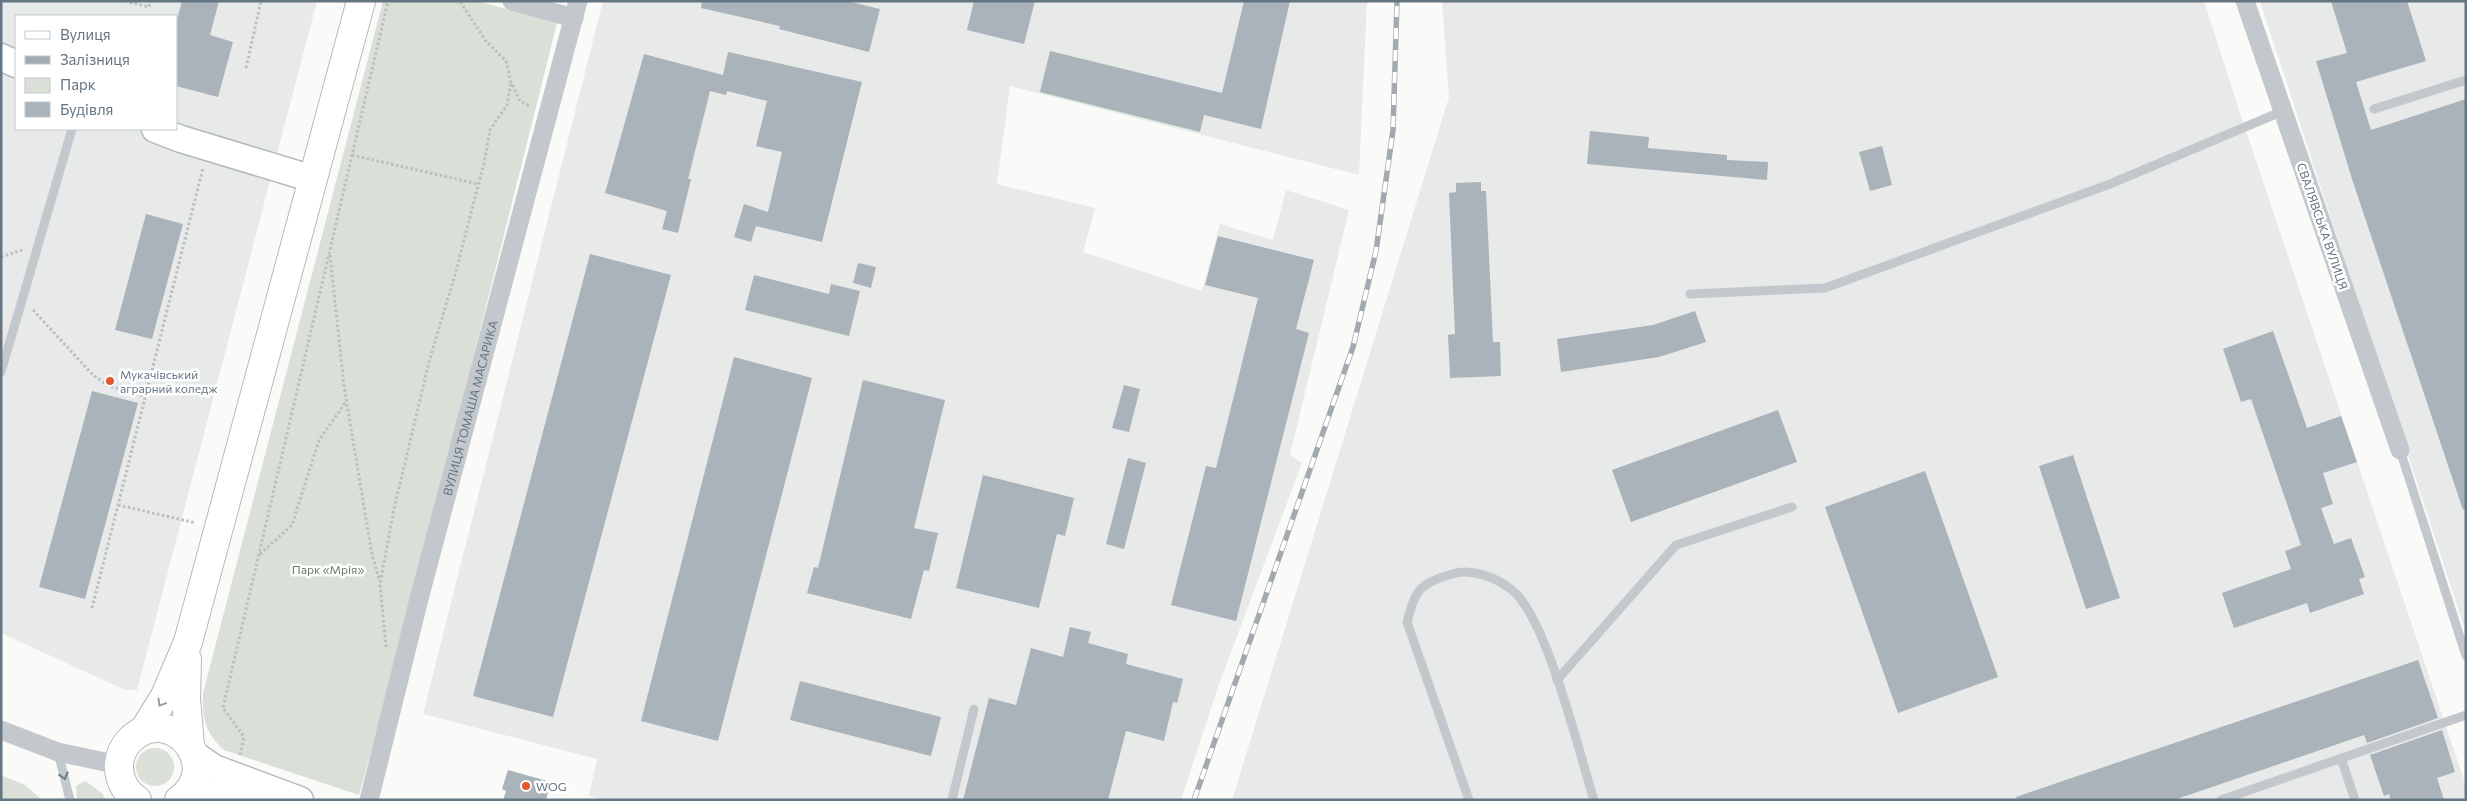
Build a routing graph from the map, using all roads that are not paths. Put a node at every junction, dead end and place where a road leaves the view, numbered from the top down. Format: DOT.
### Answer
graph roads {
  1 [pos="361,1"];
  2 [pos="512,1"];
  3 [pos="2244,1"];
  4 [pos="576,9"];
  5 [pos="1,57"];
  6 [pos="15,64"];
  7 [pos="2466,80"];
  8 [pos="2374,109"];
  9 [pos="2283,111"];
  10 [pos="72,130"];
  11 [pos="158,130"];
  12 [pos="312,180"];
  13 [pos="1690,294"];
  14 [pos="1,372"];
  15 [pos="2400,450"];
  16 [pos="1792,507"];
  17 [pos="188,642"];
  18 [pos="2466,656"];
  19 [pos="1556,680"];
  20 [pos="974,709"];
  21 [pos="2466,715"];
  22 [pos="1,730"];
  23 [pos="144,730"];
  24 [pos="193,750"];
  25 [pos="58,752"];
  26 [pos="2341,758"];
  27 [pos="127,789"];
  28 [pos="181,798"];
  29 [pos="70,800"];
  30 [pos="259,800"];
  31 [pos="300,800"];
  32 [pos="369,800"];
  33 [pos="952,800"];
  34 [pos="1469,800"];
  35 [pos="1594,800"];
  36 [pos="2222,800"];
  37 [pos="2355,800"];
  1 -- 12 [label="main road"];
  2 -- 4 [label="street, ВУЛИЦЯ ТОМАША МАСАРИКА"];
  3 -- 9 [label="street, СВАЛЯВСЬКА ВУЛИЦЯ"];
  4 -- 32 [label="street, ВУЛИЦЯ ТОМАША МАСАРИКА"];
  5 -- 6 [label="street"];
  7 -- 8 [label="lane"];
  9 -- 13 [label="lane"];
  9 -- 15 [label="street, СВАЛЯВСЬКА ВУЛИЦЯ"];
  10 -- 14 [label="lane"];
  11 -- 12 [label="street"];
  12 -- 17 [label="main road"];
  15 -- 18 [label="lane"];
  16 -- 19 [label="lane"];
  17 -- 23 [label="main road, one-way"];
  17 -- 24 [label="main road"];
  19 -- 34 [label="lane"];
  19 -- 35 [label="lane"];
  20 -- 33 [label="lane"];
  21 -- 26 [label="lane"];
  22 -- 25 [label="street"];
  23 -- 24 [label="main road"];
  23 -- 27 [label="main road"];
  24 -- 28 [label="main road"];
  24 -- 31 [label="street"];
  25 -- 27 [label="street"];
  25 -- 29 [label="lane, one-way"];
  26 -- 36 [label="lane"];
  26 -- 37 [label="lane"];
  28 -- 30 [label="street"];
}
